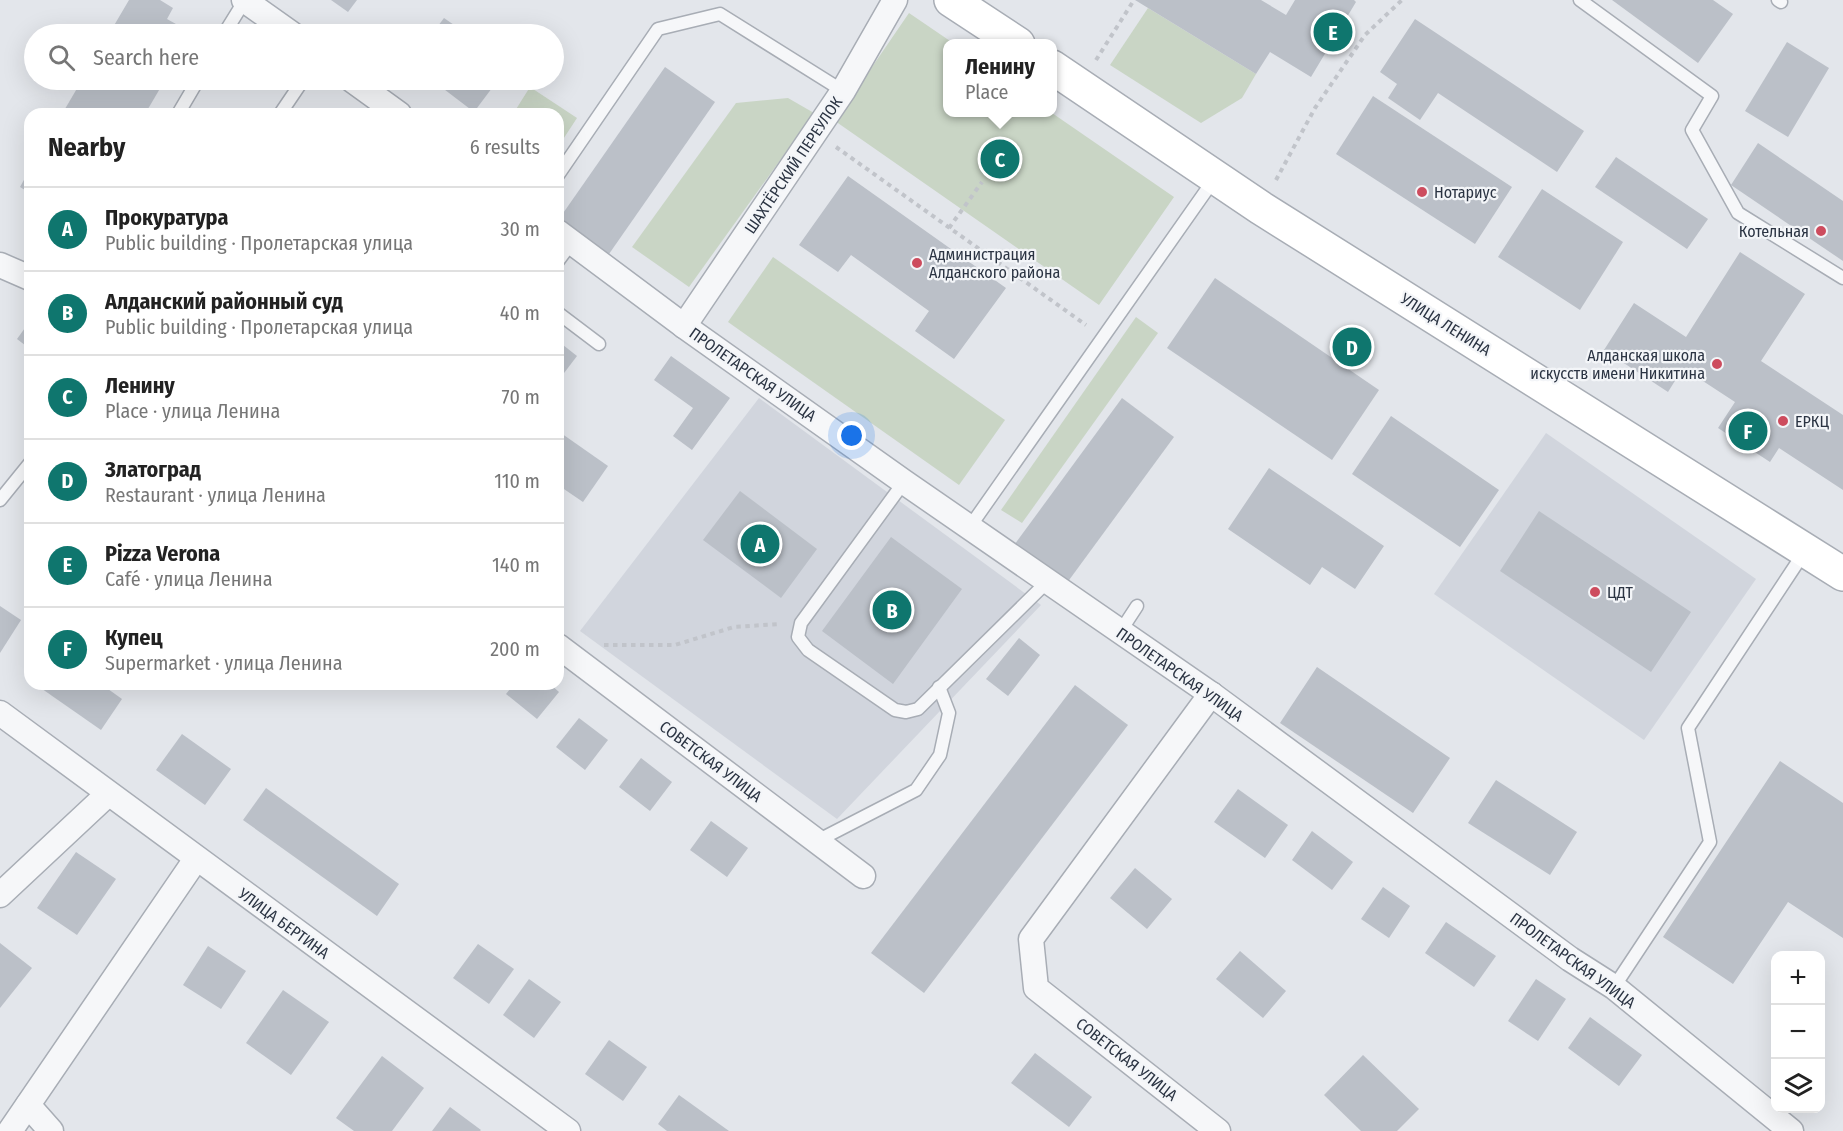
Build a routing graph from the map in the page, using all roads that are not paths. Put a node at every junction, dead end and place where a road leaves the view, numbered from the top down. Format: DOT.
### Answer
graph roads {
  1 [pos="244,0"];
  2 [pos="896,0"];
  3 [pos="951,0"];
  4 [pos="1580,0"];
  5 [pos="231,24"];
  6 [pos="278,24"];
  7 [pos="1010,39"];
  8 [pos="1057,70"];
  9 [pos="192,90"];
  10 [pos="296,90"];
  11 [pos="366,90"];
  12 [pos="843,91"];
  13 [pos="182,108"];
  14 [pos="284,108"];
  15 [pos="391,108"];
  16 [pos="564,167"];
  17 [pos="1216,177"];
  18 [pos="564,246"];
  19 [pos="0,265"];
  20 [pos="24,275"];
  21 [pos="1843,278"];
  22 [pos="564,318"];
  23 [pos="684,326"];
  24 [pos="599,344"];
  25 [pos="24,470"];
  26 [pos="904,482"];
  27 [pos="0,500"];
  28 [pos="969,528"];
  29 [pos="1805,550"];
  30 [pos="1843,574"];
  31 [pos="1047,582"];
  32 [pos="1137,606"];
  33 [pos="1120,632"];
  34 [pos="564,651"];
  35 [pos="939,687"];
  36 [pos="1211,694"];
  37 [pos="0,713"];
  38 [pos="108,794"];
  39 [pos="817,841"];
  40 [pos="196,859"];
  41 [pos="864,876"];
  42 [pos="0,895"];
  43 [pos="1614,987"];
  44 [pos="28,1105"];
  45 [pos="10,1131"];
  46 [pos="51,1131"];
  47 [pos="568,1131"];
  48 [pos="1218,1131"];
  49 [pos="1791,1131"];
  1 -- 5 [label="lane"];
  1 -- 6 [label="street"];
  2 -- 12 [label="street, ШАХТЁРСКИЙ ПЕРЕУЛОК"];
  3 -- 7 [label="main road"];
  4 -- 21 [label="lane"];
  8 -- 17 [label="main road, УЛИЦА ЛЕНИНА"];
  9 -- 13 [label="lane"];
  10 -- 14 [label="lane"];
  11 -- 15 [label="street"];
  12 -- 16 [label="lane"];
  12 -- 23 [label="street, ШАХТЁРСКИЙ ПЕРЕУЛОК"];
  17 -- 28 [label="lane"];
  17 -- 29 [label="main road, УЛИЦА ЛЕНИНА"];
  18 -- 23 [label="street, ПРОЛЕТАРСКАЯ УЛИЦА"];
  19 -- 20 [label="street"];
  22 -- 24 [label="lane"];
  23 -- 26 [label="street, ПРОЛЕТАРСКАЯ УЛИЦА"];
  25 -- 27 [label="lane"];
  26 -- 28 [label="street, ПРОЛЕТАРСКАЯ УЛИЦА"];
  26 -- 35 [label="lane"];
  28 -- 31 [label="street, ПРОЛЕТАРСКАЯ УЛИЦА"];
  29 -- 30 [label="main road, УЛИЦА ЛЕНИНА"];
  29 -- 43 [label="lane"];
  31 -- 33 [label="street, ПРОЛЕТАРСКАЯ УЛИЦА"];
  31 -- 35 [label="lane"];
  32 -- 33 [label="lane"];
  33 -- 36 [label="street, ПРОЛЕТАРСКАЯ УЛИЦА"];
  34 -- 39 [label="street, СОВЕТСКАЯ УЛИЦА"];
  35 -- 39 [label="lane"];
  36 -- 43 [label="street, ПРОЛЕТАРСКАЯ УЛИЦА"];
  36 -- 48 [label="street, СОВЕТСКАЯ УЛИЦА"];
  37 -- 38 [label="street, УЛИЦА БЕРТИНА"];
  38 -- 40 [label="street, УЛИЦА БЕРТИНА"];
  38 -- 42 [label="street"];
  39 -- 41 [label="street, СОВЕТСКАЯ УЛИЦА"];
  40 -- 44 [label="street"];
  40 -- 47 [label="street, УЛИЦА БЕРТИНА"];
  43 -- 49 [label="street, ПРОЛЕТАРСКАЯ УЛИЦА"];
  44 -- 45 [label="street"];
  44 -- 46 [label="street"];
}
